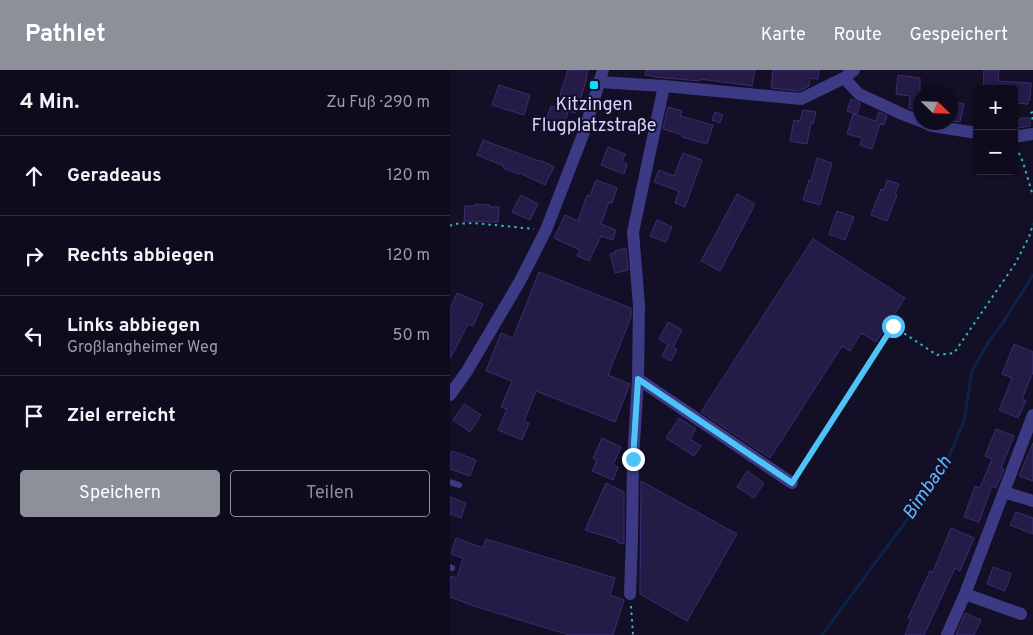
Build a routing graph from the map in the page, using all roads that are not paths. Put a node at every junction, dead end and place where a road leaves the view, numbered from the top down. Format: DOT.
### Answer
graph roads {
  1 [pos="854,70"];
  2 [pos="601,76"];
  3 [pos="844,78"];
  4 [pos="664,86"];
  5 [pos="913,118"];
  6 [pos="958,130"];
  7 [pos="973,132"];
  8 [pos="1033,134"];
  9 [pos="1018,136"];
  10 [pos="638,379"];
  11 [pos="450,395"];
  12 [pos="1033,415"];
  13 [pos="450,482"];
  14 [pos="792,483"];
  15 [pos="459,485"];
  16 [pos="1004,492"];
  17 [pos="1033,501"];
  18 [pos="630,594"];
  19 [pos="965,594"];
  20 [pos="1020,614"];
  21 [pos="947,635"];
  1 -- 3 [label="street"];
  2 -- 4 [label="street"];
  2 -- 11 [label="street"];
  3 -- 4 [label="street"];
  3 -- 5 [label="street"];
  4 -- 10 [label="street"];
  6 -- 7 [label="street"];
  8 -- 9 [label="street"];
  10 -- 14 [label="street"];
  10 -- 18 [label="street"];
  12 -- 16 [label="street"];
  13 -- 15 [label="lane"];
  16 -- 17 [label="street"];
  16 -- 19 [label="street"];
  19 -- 20 [label="street"];
  19 -- 21 [label="street"];
}
